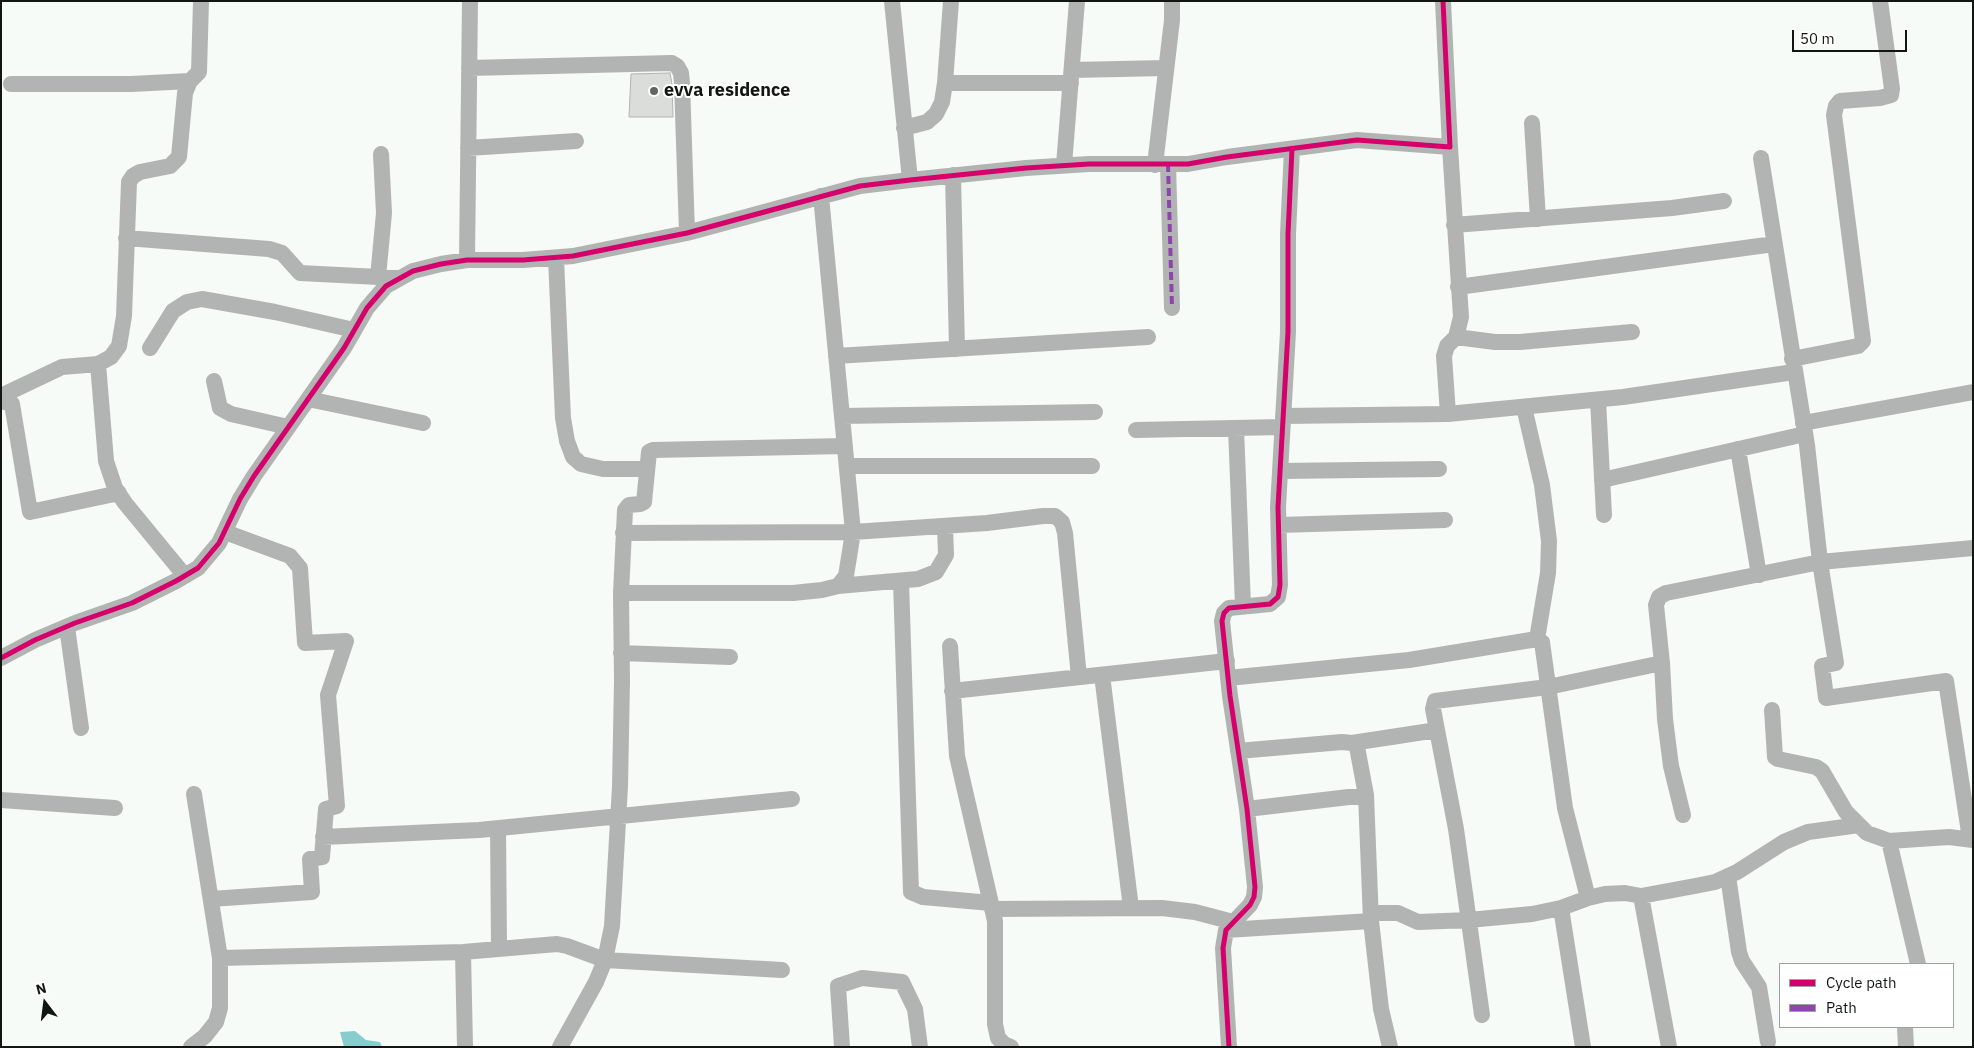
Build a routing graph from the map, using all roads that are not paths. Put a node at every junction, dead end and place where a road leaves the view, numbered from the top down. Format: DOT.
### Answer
graph roads {
  1 [pos="201,1"];
  2 [pos="470,1"];
  3 [pos="892,1"];
  4 [pos="951,1"];
  5 [pos="1077,1"];
  6 [pos="1172,1"];
  7 [pos="1443,1"];
  8 [pos="1880,1"];
  9 [pos="469,68"];
  10 [pos="1166,68"];
  11 [pos="1072,76"];
  12 [pos="190,81"];
  13 [pos="945,83"];
  14 [pos="11,84"];
  15 [pos="1532,123"];
  16 [pos="904,128"];
  17 [pos="576,141"];
  18 [pos="1450,147"];
  19 [pos="468,148"];
  20 [pos="1292,149"];
  21 [pos="380,154"];
  22 [pos="1761,158"];
  23 [pos="1064,165"];
  24 [pos="1162,165"];
  25 [pos="953,175"];
  26 [pos="910,180"];
  27 [pos="821,196"];
  28 [pos="1724,201"];
  29 [pos="1538,219"];
  30 [pos="1454,225"];
  31 [pos="686,232"];
  32 [pos="126,238"];
  33 [pos="1774,244"];
  34 [pos="556,258"];
  35 [pos="468,260"];
  36 [pos="378,277"];
  37 [pos="398,278"];
  38 [pos="1458,287"];
  39 [pos="1172,308"];
  40 [pos="354,330"];
  41 [pos="1632,332"];
  42 [pos="1148,338"];
  43 [pos="1456,338"];
  44 [pos="150,348"];
  45 [pos="957,349"];
  46 [pos="836,356"];
  47 [pos="98,364"];
  48 [pos="1793,365"];
  49 [pos="214,381"];
  50 [pos="1973,392"];
  51 [pos="1,396"];
  52 [pos="308,399"];
  53 [pos="1598,400"];
  54 [pos="1,401"];
  55 [pos="1524,407"];
  56 [pos="1096,412"];
  57 [pos="1448,414"];
  58 [pos="842,416"];
  59 [pos="1282,422"];
  60 [pos="423,423"];
  61 [pos="288,427"];
  62 [pos="1236,428"];
  63 [pos="1804,428"];
  64 [pos="1136,430"];
  65 [pos="845,446"];
  66 [pos="1738,449"];
  67 [pos="847,466"];
  68 [pos="1092,466"];
  69 [pos="647,469"];
  70 [pos="1439,469"];
  71 [pos="1280,470"];
  72 [pos="1602,480"];
  73 [pos="119,493"];
  74 [pos="1604,515"];
  75 [pos="1445,520"];
  76 [pos="1279,525"];
  77 [pos="945,526"];
  78 [pos="225,532"];
  79 [pos="853,532"];
  80 [pos="623,533"];
  81 [pos="1973,548"];
  82 [pos="1820,562"];
  83 [pos="1759,575"];
  84 [pos="185,576"];
  85 [pos="901,581"];
  86 [pos="838,586"];
  87 [pos="620,593"];
  88 [pos="1243,606"];
  89 [pos="67,627"];
  90 [pos="1537,639"];
  91 [pos="950,646"];
  92 [pos="621,653"];
  93 [pos="730,657"];
  94 [pos="1,658"];
  95 [pos="1226,661"];
  96 [pos="1662,663"];
  97 [pos="1102,675"];
  98 [pos="1080,677"];
  99 [pos="1228,678"];
  100 [pos="1548,687"];
  101 [pos="952,691"];
  102 [pos="1772,710"];
  103 [pos="81,728"];
  104 [pos="1437,730"];
  105 [pos="1352,743"];
  106 [pos="1238,751"];
  107 [pos="194,794"];
  108 [pos="1366,795"];
  109 [pos="792,799"];
  110 [pos="1,800"];
  111 [pos="115,808"];
  112 [pos="1247,809"];
  113 [pos="1683,815"];
  114 [pos="618,817"];
  115 [pos="1859,825"];
  116 [pos="498,828"];
  117 [pos="323,837"];
  118 [pos="1971,840"];
  119 [pos="1889,841"];
  120 [pos="1728,876"];
  121 [pos="1641,896"];
  122 [pos="210,898"];
  123 [pos="1588,898"];
  124 [pos="992,906"];
  125 [pos="1131,908"];
  126 [pos="1561,908"];
  127 [pos="1371,917"];
  128 [pos="1469,920"];
  129 [pos="1229,926"];
  130 [pos="499,947"];
  131 [pos="463,952"];
  132 [pos="220,958"];
  133 [pos="605,960"];
  134 [pos="1918,963"];
  135 [pos="782,970"];
  136 [pos="1482,1015"];
  137 [pos="1905,1028"];
  138 [pos="1768,1042"];
  139 [pos="1001,1046"];
  140 [pos="191,1047"];
  141 [pos="465,1047"];
  142 [pos="560,1047"];
  143 [pos="842,1047"];
  144 [pos="920,1047"];
  145 [pos="1229,1047"];
  146 [pos="1390,1047"];
  147 [pos="1583,1047"];
  148 [pos="1669,1047"];
  149 [pos="1906,1047"];
  1 -- 12 [label="street"];
  2 -- 9 [label="street"];
  3 -- 16 [label="street"];
  4 -- 13 [label="street"];
  5 -- 11 [label="street"];
  6 -- 10 [label="street"];
  7 -- 18 [label="street"];
  8 -- 48 [label="street"];
  9 -- 19 [label="street"];
  9 -- 31 [label="street"];
  10 -- 11 [label="street"];
  10 -- 24 [label="street"];
  11 -- 13 [label="street"];
  11 -- 23 [label="street"];
  12 -- 14 [label="street"];
  12 -- 32 [label="street"];
  13 -- 16 [label="street"];
  15 -- 29 [label="street"];
  16 -- 26 [label="street"];
  17 -- 19 [label="street"];
  18 -- 20 [label="street"];
  18 -- 30 [label="street"];
  19 -- 35 [label="street"];
  20 -- 24 [label="street"];
  20 -- 59 [label="street"];
  21 -- 36 [label="street"];
  22 -- 33 [label="street"];
  23 -- 24 [label="street"];
  23 -- 25 [label="street"];
  24 -- 39 [label="street"];
  25 -- 26 [label="street"];
  25 -- 45 [label="street"];
  26 -- 27 [label="street"];
  27 -- 31 [label="street"];
  27 -- 46 [label="street"];
  28 -- 29 [label="street"];
  29 -- 30 [label="street"];
  30 -- 38 [label="street"];
  31 -- 34 [label="street"];
  32 -- 36 [label="street"];
  32 -- 47 [label="street"];
  33 -- 38 [label="street"];
  33 -- 48 [label="street"];
  34 -- 35 [label="street"];
  34 -- 69 [label="street"];
  35 -- 37 [label="street"];
  36 -- 37 [label="street"];
  37 -- 40 [label="street"];
  38 -- 43 [label="street"];
  40 -- 44 [label="street"];
  40 -- 52 [label="street"];
  41 -- 43 [label="street"];
  42 -- 45 [label="street"];
  43 -- 57 [label="street"];
  45 -- 46 [label="street"];
  46 -- 58 [label="street"];
  47 -- 51 [label="street"];
  47 -- 73 [label="street"];
  48 -- 53 [label="street"];
  48 -- 63 [label="street"];
  49 -- 61 [label="street"];
  50 -- 63 [label="street"];
  52 -- 60 [label="street"];
  52 -- 61 [label="street"];
  53 -- 55 [label="street"];
  53 -- 72 [label="street"];
  54 -- 73 [label="street"];
  55 -- 57 [label="street"];
  55 -- 90 [label="street"];
  56 -- 58 [label="street"];
  57 -- 59 [label="street"];
  58 -- 65 [label="street"];
  59 -- 62 [label="street"];
  59 -- 71 [label="street"];
  61 -- 78 [label="street"];
  62 -- 64 [label="street"];
  62 -- 88 [label="street"];
  63 -- 66 [label="street"];
  63 -- 82 [label="street"];
  65 -- 67 [label="street"];
  65 -- 69 [label="street"];
  66 -- 72 [label="street"];
  66 -- 83 [label="street"];
  67 -- 68 [label="street"];
  67 -- 79 [label="street"];
  69 -- 80 [label="street"];
  70 -- 71 [label="street"];
  71 -- 76 [label="street"];
  72 -- 74 [label="street"];
  73 -- 84 [label="street"];
  75 -- 76 [label="street"];
  76 -- 88 [label="street"];
  77 -- 79 [label="street"];
  77 -- 85 [label="street"];
  77 -- 98 [label="street"];
  78 -- 84 [label="street"];
  78 -- 117 [label="street"];
  79 -- 80 [label="street"];
  79 -- 86 [label="street"];
  80 -- 87 [label="street"];
  81 -- 82 [label="street"];
  82 -- 83 [label="street"];
  82 -- 118 [label="street"];
  83 -- 96 [label="street"];
  84 -- 89 [label="street"];
  85 -- 86 [label="street"];
  85 -- 124 [label="street"];
  86 -- 87 [label="street"];
  87 -- 92 [label="street"];
  88 -- 95 [label="street"];
  89 -- 94 [label="street"];
  89 -- 103 [label="street"];
  90 -- 99 [label="street"];
  90 -- 100 [label="street"];
  91 -- 101 [label="street"];
  92 -- 93 [label="street"];
  92 -- 114 [label="street"];
  95 -- 97 [label="street"];
  95 -- 99 [label="street"];
  96 -- 100 [label="street"];
  96 -- 113 [label="street"];
  97 -- 98 [label="street"];
  97 -- 125 [label="street"];
  98 -- 101 [label="street"];
  99 -- 106 [label="street"];
  100 -- 104 [label="street"];
  100 -- 123 [label="street"];
  101 -- 124 [label="street"];
  102 -- 115 [label="street"];
  104 -- 105 [label="street"];
  104 -- 128 [label="street"];
  105 -- 106 [label="street"];
  105 -- 108 [label="street"];
  106 -- 112 [label="street"];
  107 -- 122 [label="street"];
  108 -- 112 [label="street"];
  108 -- 127 [label="street"];
  109 -- 114 [label="street"];
  110 -- 111 [label="street"];
  112 -- 129 [label="street"];
  114 -- 116 [label="street"];
  114 -- 133 [label="street"];
  115 -- 119 [label="street"];
  115 -- 120 [label="street"];
  116 -- 117 [label="street"];
  116 -- 130 [label="street"];
  117 -- 122 [label="street"];
  118 -- 119 [label="street"];
  119 -- 134 [label="street"];
  120 -- 121 [label="street"];
  120 -- 138 [label="street"];
  121 -- 123 [label="street"];
  121 -- 148 [label="street"];
  122 -- 132 [label="street"];
  123 -- 126 [label="street"];
  124 -- 125 [label="street"];
  124 -- 139 [label="street"];
  125 -- 129 [label="street"];
  126 -- 128 [label="street"];
  126 -- 147 [label="street"];
  127 -- 128 [label="street"];
  127 -- 129 [label="street"];
  127 -- 146 [label="street"];
  128 -- 136 [label="street"];
  129 -- 145 [label="street"];
  130 -- 131 [label="street"];
  130 -- 133 [label="street"];
  131 -- 132 [label="street"];
  131 -- 141 [label="street"];
  132 -- 140 [label="street"];
  133 -- 135 [label="street"];
  133 -- 142 [label="street"];
  137 -- 149 [label="street"];
  143 -- 144 [label="street"];
}
